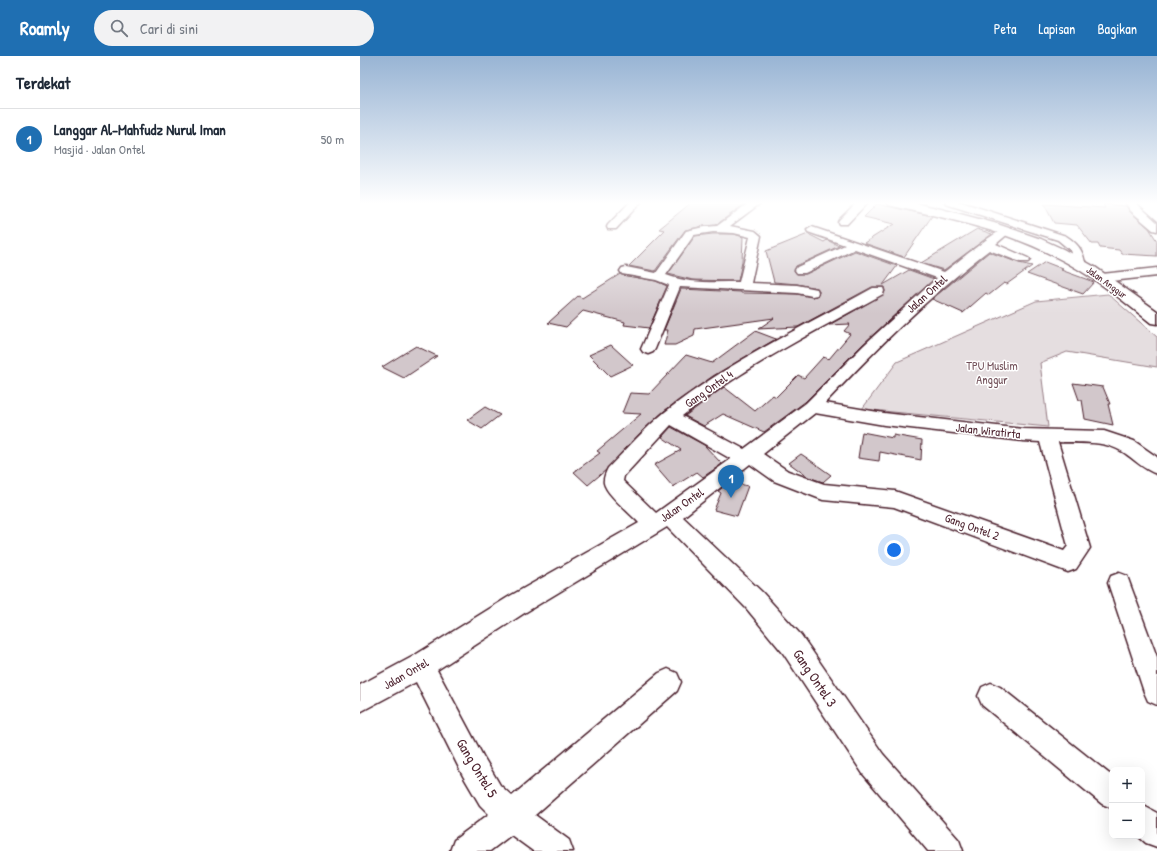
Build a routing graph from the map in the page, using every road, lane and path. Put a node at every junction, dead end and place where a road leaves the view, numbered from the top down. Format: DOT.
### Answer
graph roads {
  1 [pos="686,239"];
  2 [pos="755,239"];
  3 [pos="837,239"];
  4 [pos="995,239"];
  5 [pos="1023,239"];
  6 [pos="1063,239"];
  7 [pos="854,245"];
  8 [pos="987,245"];
  9 [pos="1024,260"];
  10 [pos="1079,263"];
  11 [pos="801,270"];
  12 [pos="626,271"];
  13 [pos="1157,272"];
  14 [pos="659,277"];
  15 [pos="946,277"];
  16 [pos="1102,278"];
  17 [pos="676,283"];
  18 [pos="744,286"];
  19 [pos="878,291"];
  20 [pos="812,292"];
  21 [pos="1157,319"];
  22 [pos="648,349"];
  23 [pos="812,407"];
  24 [pos="670,417"];
  25 [pos="1047,435"];
  26 [pos="748,456"];
  27 [pos="1157,467"];
  28 [pos="661,520"];
  29 [pos="1119,583"];
  30 [pos="421,666"];
  31 [pos="668,682"];
  32 [pos="1157,692"];
  33 [pos="990,696"];
  34 [pos="361,699"];
  35 [pos="1109,792"];
  36 [pos="511,816"];
  37 [pos="1145,822"];
  38 [pos="1157,832"];
  39 [pos="465,851"];
  40 [pos="558,851"];
  41 [pos="948,851"];
  1 -- 14 [label="street"];
  2 -- 18 [label="street"];
  3 -- 7 [label="street"];
  4 -- 8 [label="street, Jalan Ontel"];
  5 -- 10 [label="street, Jalan Anggur"];
  6 -- 10 [label="street"];
  7 -- 11 [label="street"];
  7 -- 15 [label="street"];
  8 -- 9 [label="street"];
  8 -- 15 [label="street, Jalan Ontel"];
  10 -- 16 [label="street, Jalan Anggur"];
  12 -- 14 [label="street"];
  13 -- 16 [label="street"];
  14 -- 17 [label="street"];
  15 -- 23 [label="street, Jalan Ontel"];
  16 -- 21 [label="street, Jalan Anggur"];
  17 -- 18 [label="street"];
  17 -- 22 [label="street"];
  18 -- 20 [label="street"];
  19 -- 24 [label="street, Gang Ontel 4"];
  23 -- 25 [label="street, Jalan Wiratirta"];
  23 -- 26 [label="street, Jalan Ontel"];
  24 -- 26 [label="street"];
  24 -- 28 [label="street, Gang Ontel 4"];
  25 -- 26 [label="street, Gang Ontel 2"];
  25 -- 27 [label="street, Jalan Wiratirta"];
  26 -- 28 [label="street, Jalan Ontel"];
  28 -- 30 [label="street, Jalan Ontel"];
  28 -- 41 [label="street, Gang Ontel 3"];
  29 -- 32 [label="street"];
  30 -- 34 [label="street, Jalan Ontel"];
  30 -- 36 [label="street, Gang Ontel 5"];
  31 -- 36 [label="street"];
  33 -- 35 [label="street"];
  36 -- 39 [label="street"];
  36 -- 40 [label="street, Gang Ontel 5"];
  37 -- 38 [label="street"];
}
